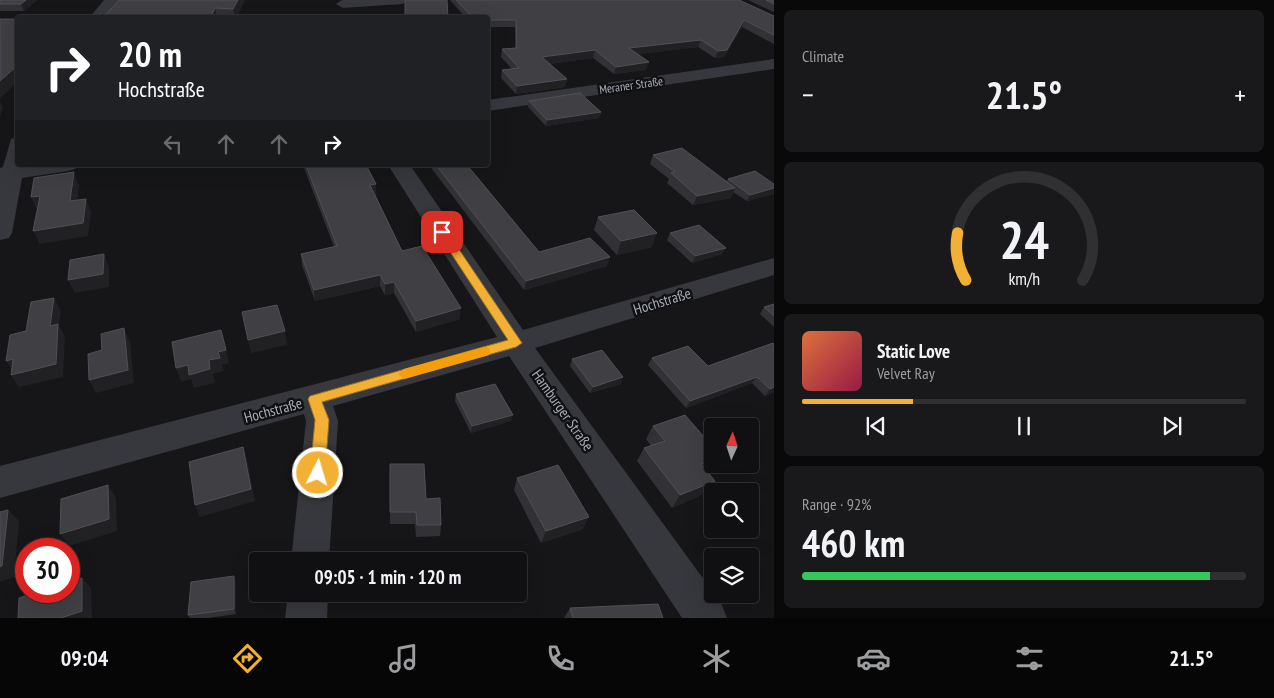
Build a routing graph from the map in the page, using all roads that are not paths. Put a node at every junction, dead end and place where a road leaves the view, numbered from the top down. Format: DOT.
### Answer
graph roads {
  1 [pos="112,0"];
  2 [pos="402,0"];
  3 [pos="342,7"];
  4 [pos="99,15"];
  5 [pos="774,64"];
  6 [pos="490,106"];
  7 [pos="15,150"];
  8 [pos="52,167"];
  9 [pos="400,167"];
  10 [pos="6,173"];
  11 [pos="0,233"];
  12 [pos="774,266"];
  13 [pos="516,343"];
  14 [pos="315,399"];
  15 [pos="0,482"];
  16 [pos="311,552"];
  17 [pos="307,602"];
  18 [pos="306,618"];
  19 [pos="706,618"];
  1 -- 4 [label="street"];
  2 -- 3 [label="street"];
  5 -- 6 [label="street, Meraner Straße"];
  7 -- 10 [label="street"];
  8 -- 10 [label="street"];
  9 -- 13 [label="street, Hamburger Straße"];
  10 -- 11 [label="street"];
  12 -- 13 [label="street, Hochstraße"];
  13 -- 14 [label="street, Hochstraße"];
  13 -- 19 [label="street, Hamburger Straße"];
  14 -- 15 [label="street, Hochstraße"];
  14 -- 16 [label="street"];
  17 -- 18 [label="street"];
}
